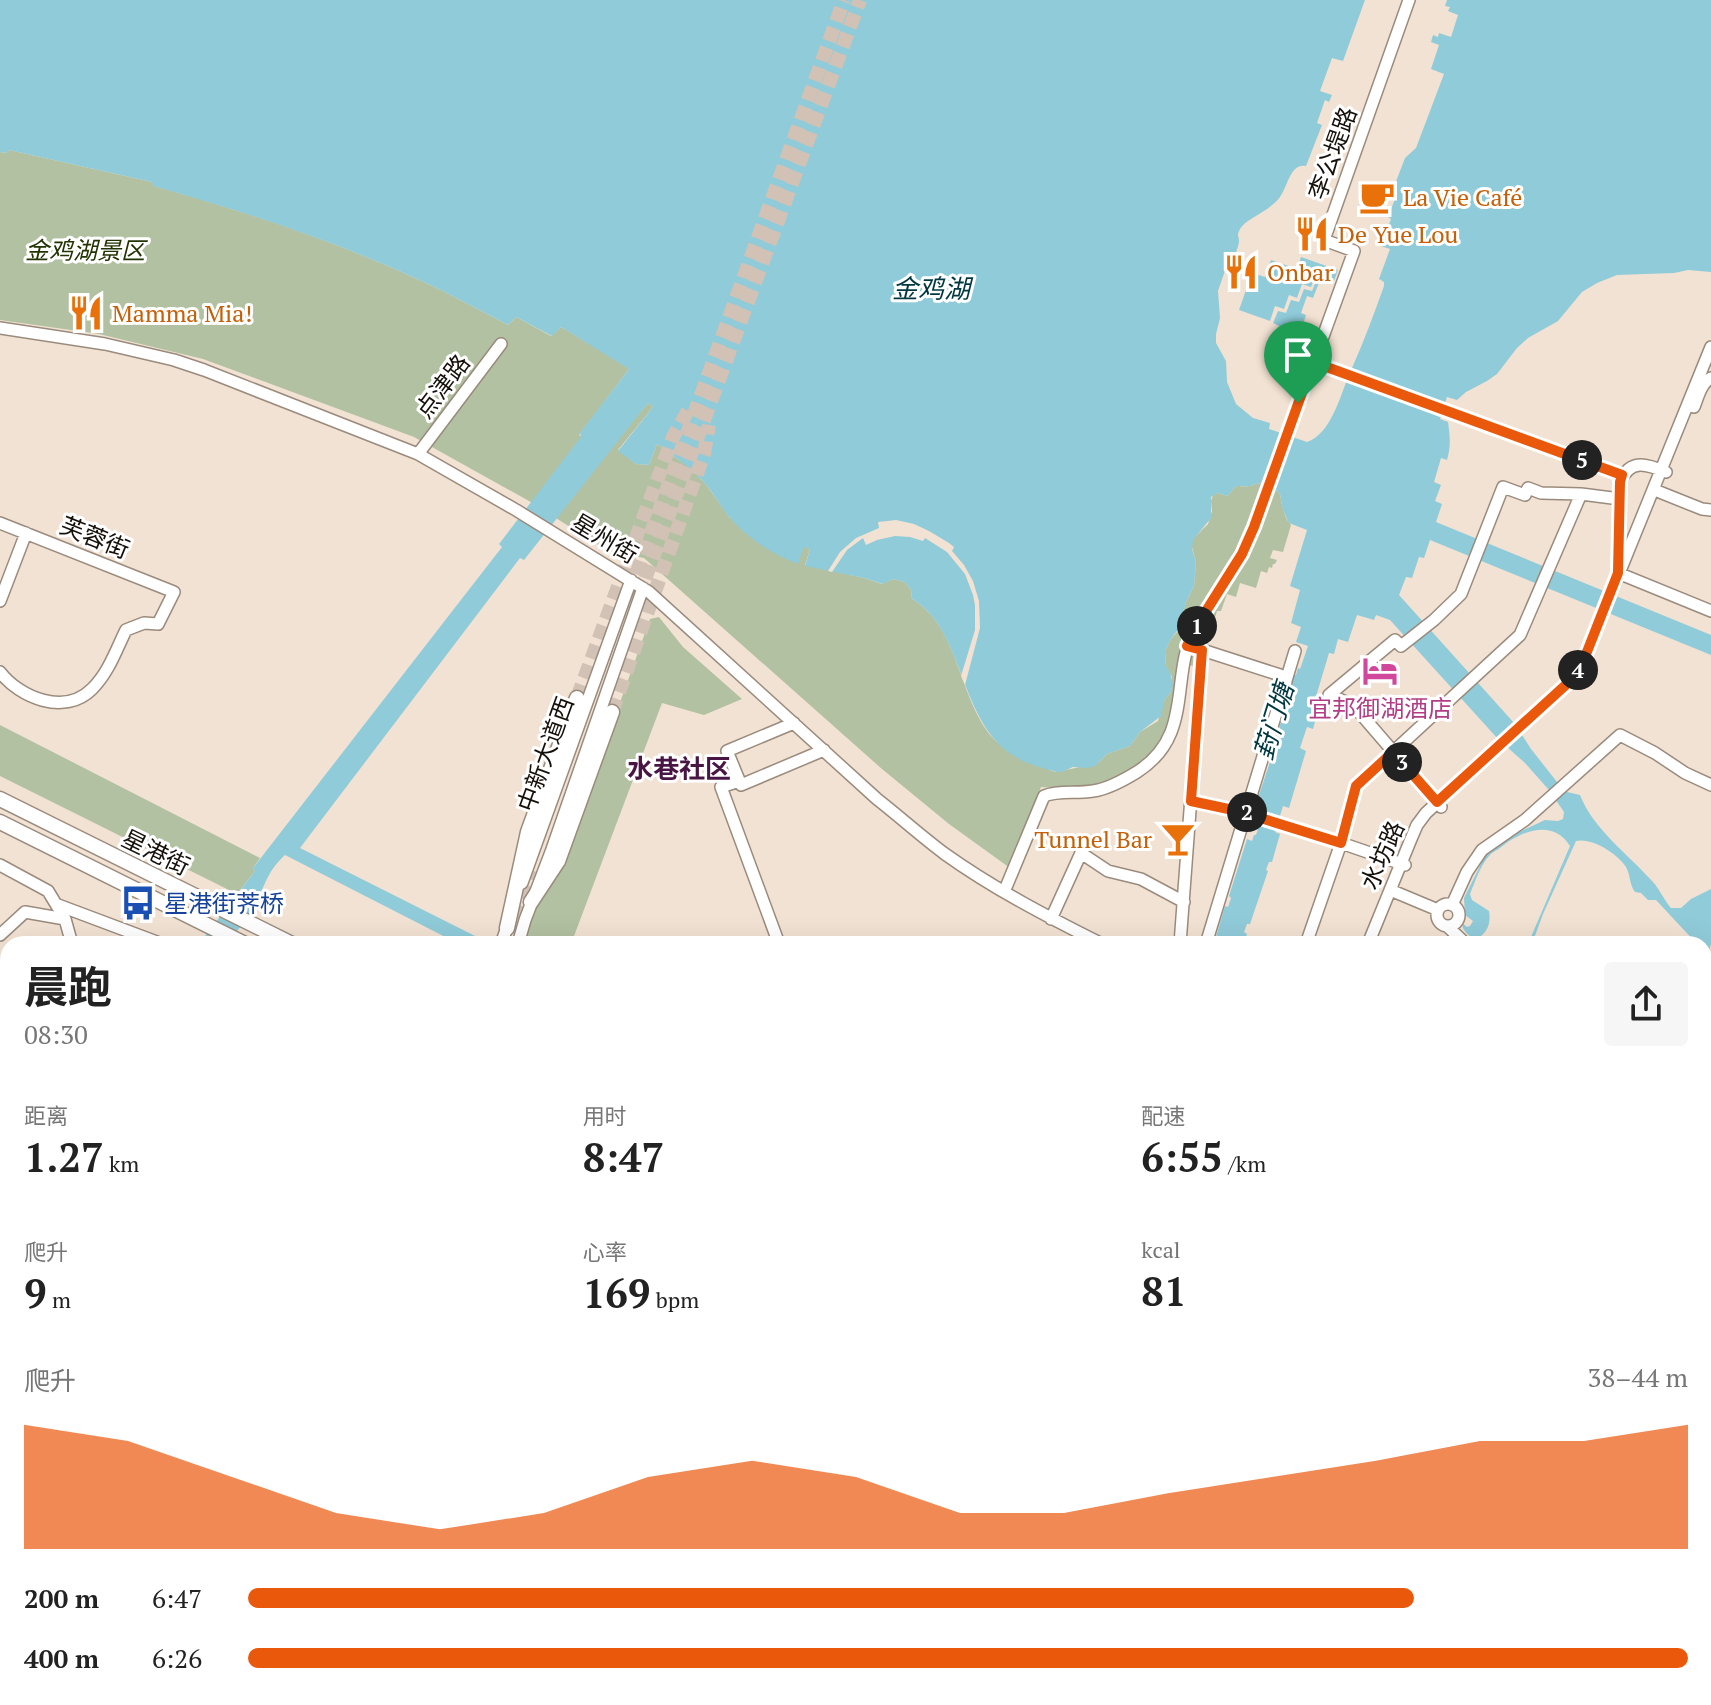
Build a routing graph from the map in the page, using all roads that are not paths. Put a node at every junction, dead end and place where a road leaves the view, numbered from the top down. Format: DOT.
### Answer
graph roads {
  1 [pos="1409,0"];
  2 [pos="0,328"];
  3 [pos="501,344"];
  4 [pos="1711,347"];
  5 [pos="1313,362"];
  6 [pos="1711,378"];
  7 [pos="418,454"];
  8 [pos="1663,470"];
  9 [pos="1622,475"];
  10 [pos="1657,491"];
  11 [pos="1581,494"];
  12 [pos="1620,499"];
  13 [pos="1711,510"];
  14 [pos="0,523"];
  15 [pos="26,533"];
  16 [pos="1621,574"];
  17 [pos="631,580"];
  18 [pos="643,588"];
  19 [pos="0,601"];
  20 [pos="1711,611"];
  21 [pos="1187,646"];
  22 [pos="1202,650"];
  23 [pos="1295,651"];
  24 [pos="0,672"];
  25 [pos="1286,682"];
  26 [pos="577,698"];
  27 [pos="612,712"];
  28 [pos="794,723"];
  29 [pos="824,750"];
  30 [pos="1393,752"];
  31 [pos="739,781"];
  32 [pos="1711,785"];
  33 [pos="0,799"];
  34 [pos="1191,801"];
  35 [pos="1439,804"];
  36 [pos="1249,814"];
  37 [pos="0,822"];
  38 [pos="1341,843"];
  39 [pos="1403,864"];
  40 [pos="0,865"];
  41 [pos="1004,892"];
  42 [pos="1395,892"];
  43 [pos="531,902"];
  44 [pos="1184,902"];
  45 [pos="58,905"];
  46 [pos="1452,905"];
  47 [pos="1438,910"];
  48 [pos="65,919"];
  49 [pos="1051,919"];
  50 [pos="1447,926"];
  51 [pos="507,928"];
  52 [pos="0,935"];
  53 [pos="70,936"];
  54 [pos="141,936"];
  55 [pos="228,936"];
  56 [pos="276,936"];
  57 [pos="504,936"];
  58 [pos="520,936"];
  59 [pos="776,936"];
  60 [pos="1086,936"];
  61 [pos="1181,936"];
  62 [pos="1209,936"];
  63 [pos="1309,936"];
  64 [pos="1372,936"];
  65 [pos="1379,936"];
  66 [pos="1458,936"];
  1 -- 5 [label="street, 李公堤路"];
  2 -- 7 [label="street, 星州街"];
  3 -- 7 [label="street, 点津路"];
  4 -- 8 [label="street, 水坊路"];
  5 -- 9 [label="street"];
  5 -- 21 [label="street, 李公堤路"];
  6 -- 8 [label="street, 水坊路"];
  7 -- 17 [label="street, 星州街"];
  8 -- 9 [label="street"];
  8 -- 10 [label="street, 水坊路"];
  8 -- 16 [label="street, 水坊路"];
  9 -- 12 [label="street"];
  10 -- 13 [label="street"];
  10 -- 16 [label="street, 水坊路"];
  11 -- 12 [label="street"];
  11 -- 30 [label="street"];
  11 -- 30 [label="street"];
  12 -- 16 [label="street"];
  14 -- 15 [label="street, 芙蓉街"];
  15 -- 19 [label="street"];
  15 -- 24 [label="street, 芙蓉街"];
  16 -- 20 [label="street"];
  16 -- 35 [label="street, 水坊路"];
  17 -- 18 [label="street, 星州街"];
  17 -- 51 [label="street, 中新大道西"];
  18 -- 28 [label="street, 星州街"];
  18 -- 43 [label="street, 中新大道西"];
  21 -- 22 [label="street"];
  21 -- 41 [label="street, 李公堤路"];
  22 -- 25 [label="street"];
  22 -- 34 [label="street"];
  23 -- 25 [label="street"];
  25 -- 36 [label="street"];
  26 -- 51 [label="main road"];
  27 -- 43 [label="main road"];
  28 -- 29 [label="street, 星州街"];
  28 -- 31 [label="street"];
  29 -- 31 [label="street"];
  29 -- 41 [label="street, 星州街"];
  30 -- 35 [label="street"];
  30 -- 38 [label="street"];
  31 -- 59 [label="street"];
  32 -- 46 [label="street"];
  33 -- 56 [label="main road, 星港街"];
  34 -- 36 [label="street"];
  34 -- 44 [label="street"];
  35 -- 39 [label="street, 水坊路"];
  36 -- 38 [label="street"];
  36 -- 62 [label="street"];
  37 -- 55 [label="main road, 星港街"];
  38 -- 39 [label="street"];
  38 -- 63 [label="street"];
  39 -- 42 [label="street, 水坊路"];
  39 -- 64 [label="street, 水坊路"];
  40 -- 45 [label="street"];
  41 -- 49 [label="street, 星州街"];
  42 -- 47 [label="street"];
  42 -- 65 [label="street, 水坊路"];
  43 -- 58 [label="street, 中新大道西"];
  44 -- 49 [label="street"];
  44 -- 61 [label="street"];
  45 -- 48 [label="street"];
  45 -- 54 [label="street"];
  46 -- 47 [label="street"];
  46 -- 50 [label="street"];
  47 -- 50 [label="street"];
  48 -- 52 [label="street"];
  48 -- 53 [label="street"];
  49 -- 60 [label="street, 星州街"];
  50 -- 66 [label="street"];
  51 -- 57 [label="street, 中新大道西"];
}
